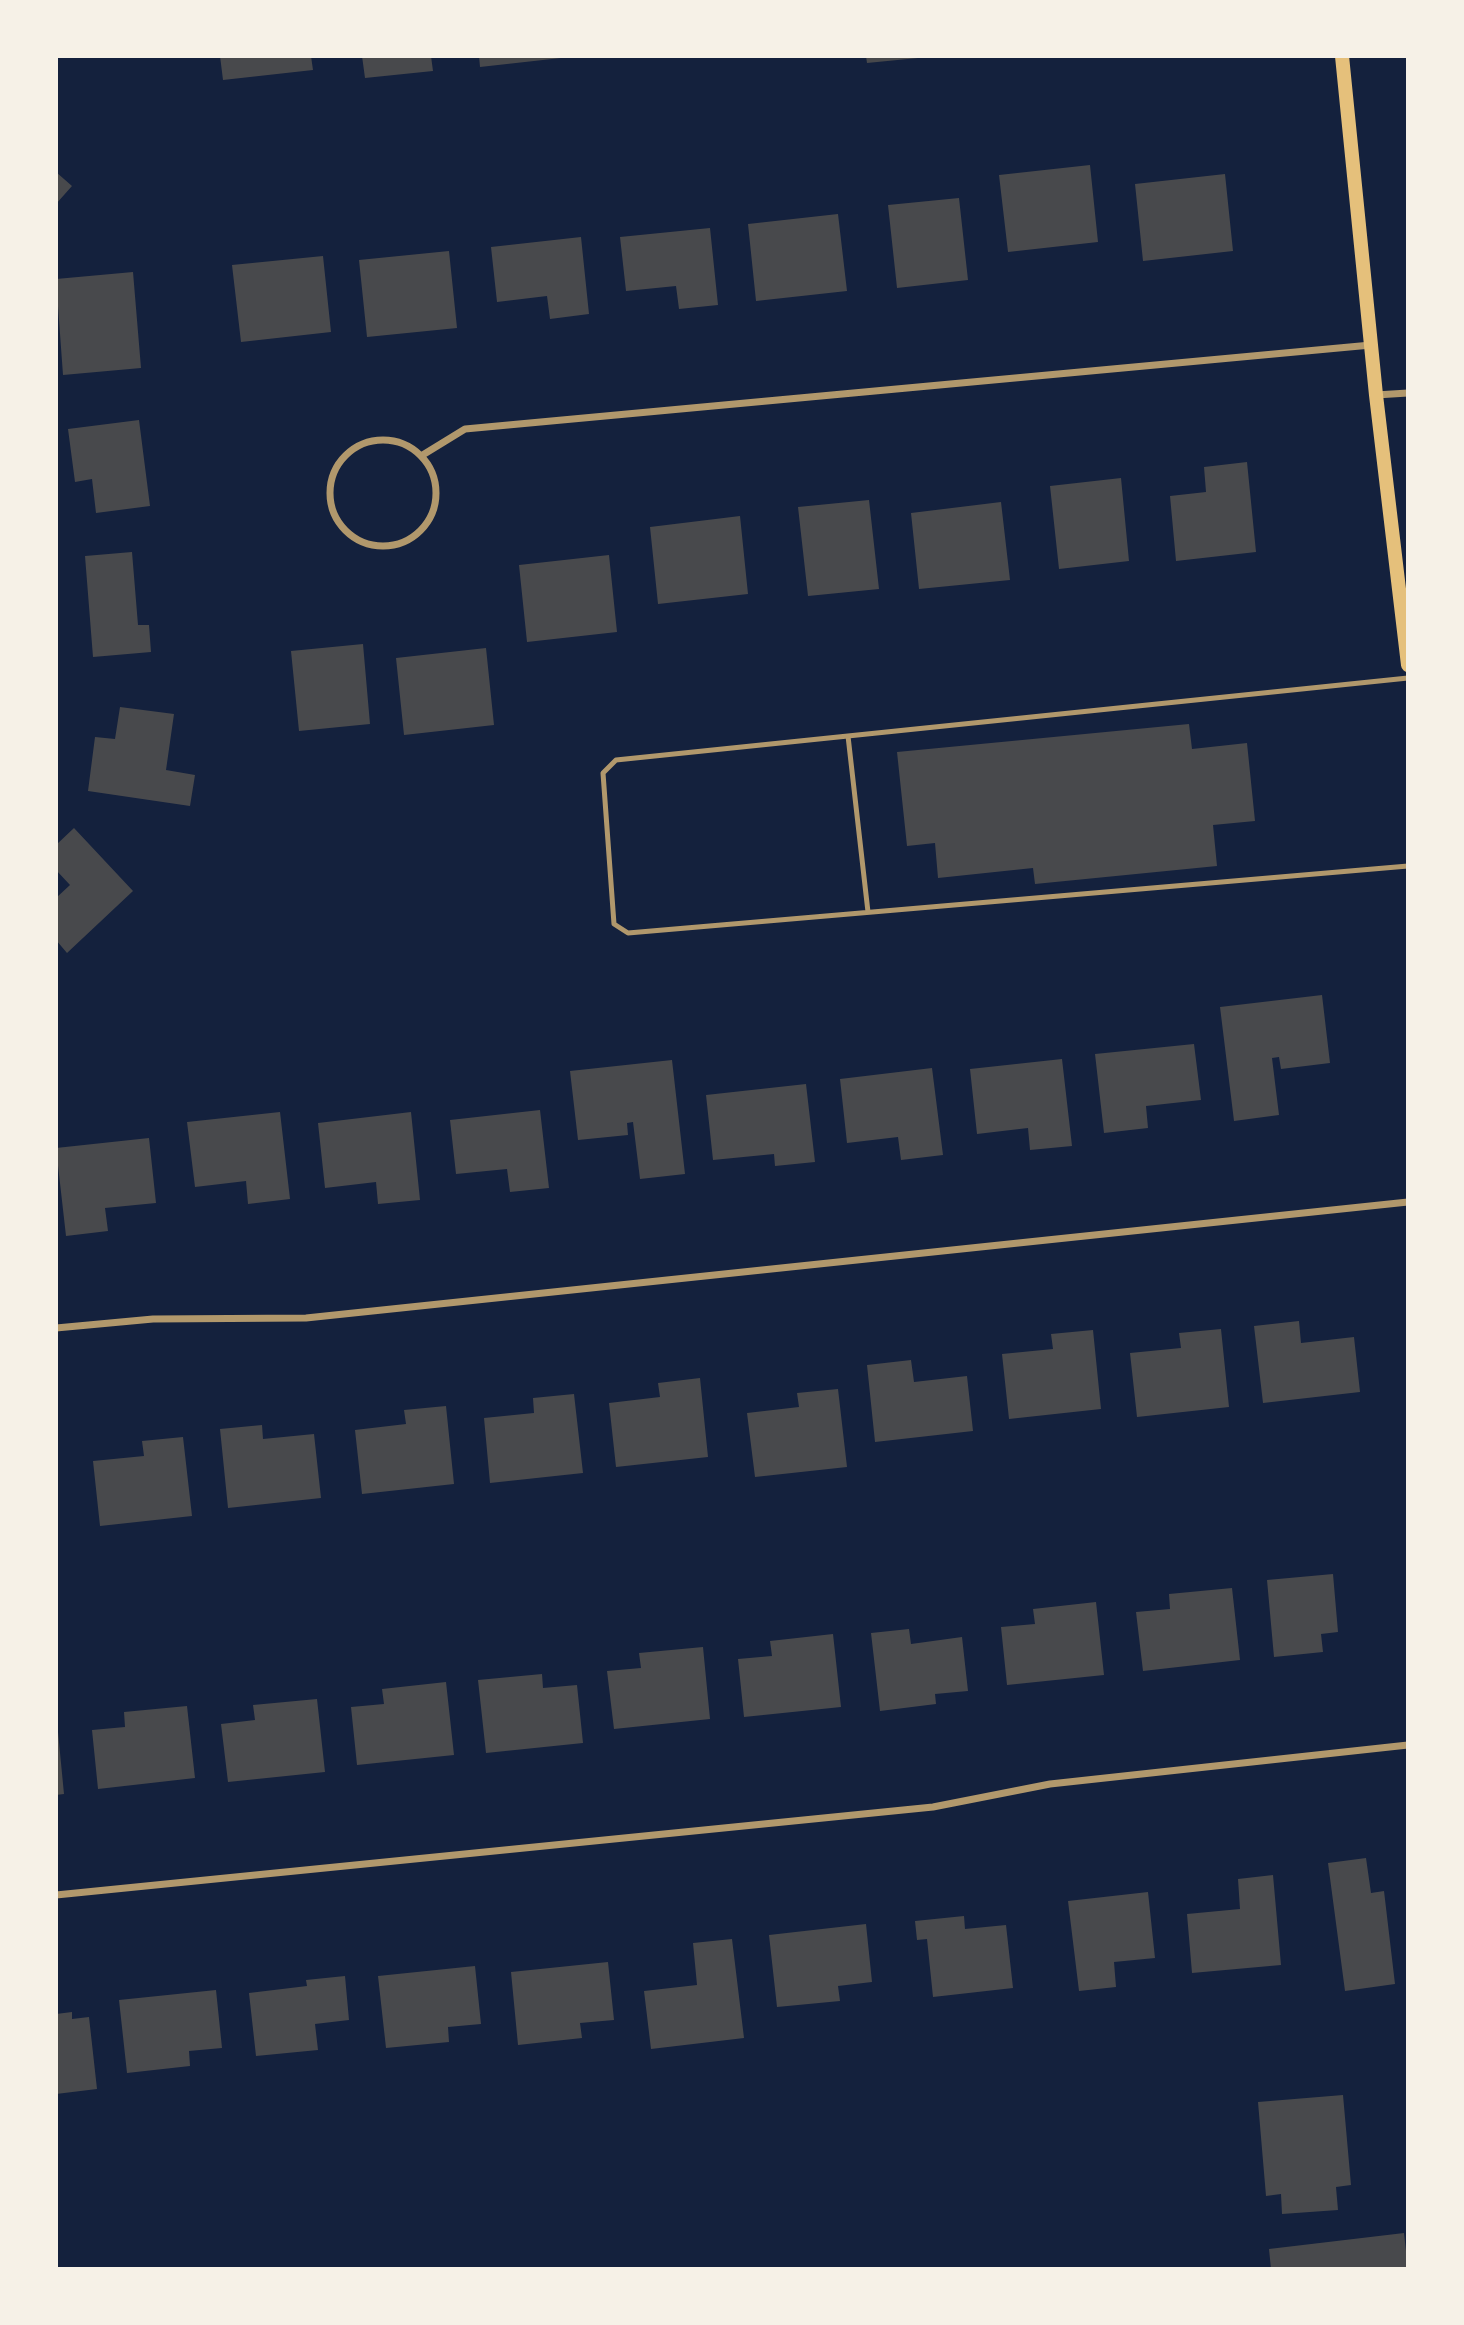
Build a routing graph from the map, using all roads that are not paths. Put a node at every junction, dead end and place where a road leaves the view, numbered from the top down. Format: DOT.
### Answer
graph roads {
  1 [pos="1342,56"];
  2 [pos="1371,345"];
  3 [pos="1408,393"];
  4 [pos="1376,396"];
  5 [pos="421,456"];
  6 [pos="1408,665"];
  7 [pos="1408,678"];
  8 [pos="848,736"];
  9 [pos="1408,866"];
  10 [pos="868,912"];
  11 [pos="1408,1202"];
  12 [pos="56,1328"];
  13 [pos="1408,1745"];
  14 [pos="56,1895"];
  1 -- 2 [label="main road"];
  2 -- 4 [label="main road"];
  2 -- 5 [label="street"];
  3 -- 4 [label="street"];
  4 -- 6 [label="main road"];
  5 -- 5 [label="street"];
  7 -- 8 [label="lane"];
  8 -- 10 [label="lane"];
  8 -- 10 [label="lane"];
  9 -- 10 [label="lane"];
  11 -- 12 [label="street"];
  13 -- 14 [label="street"];
}
